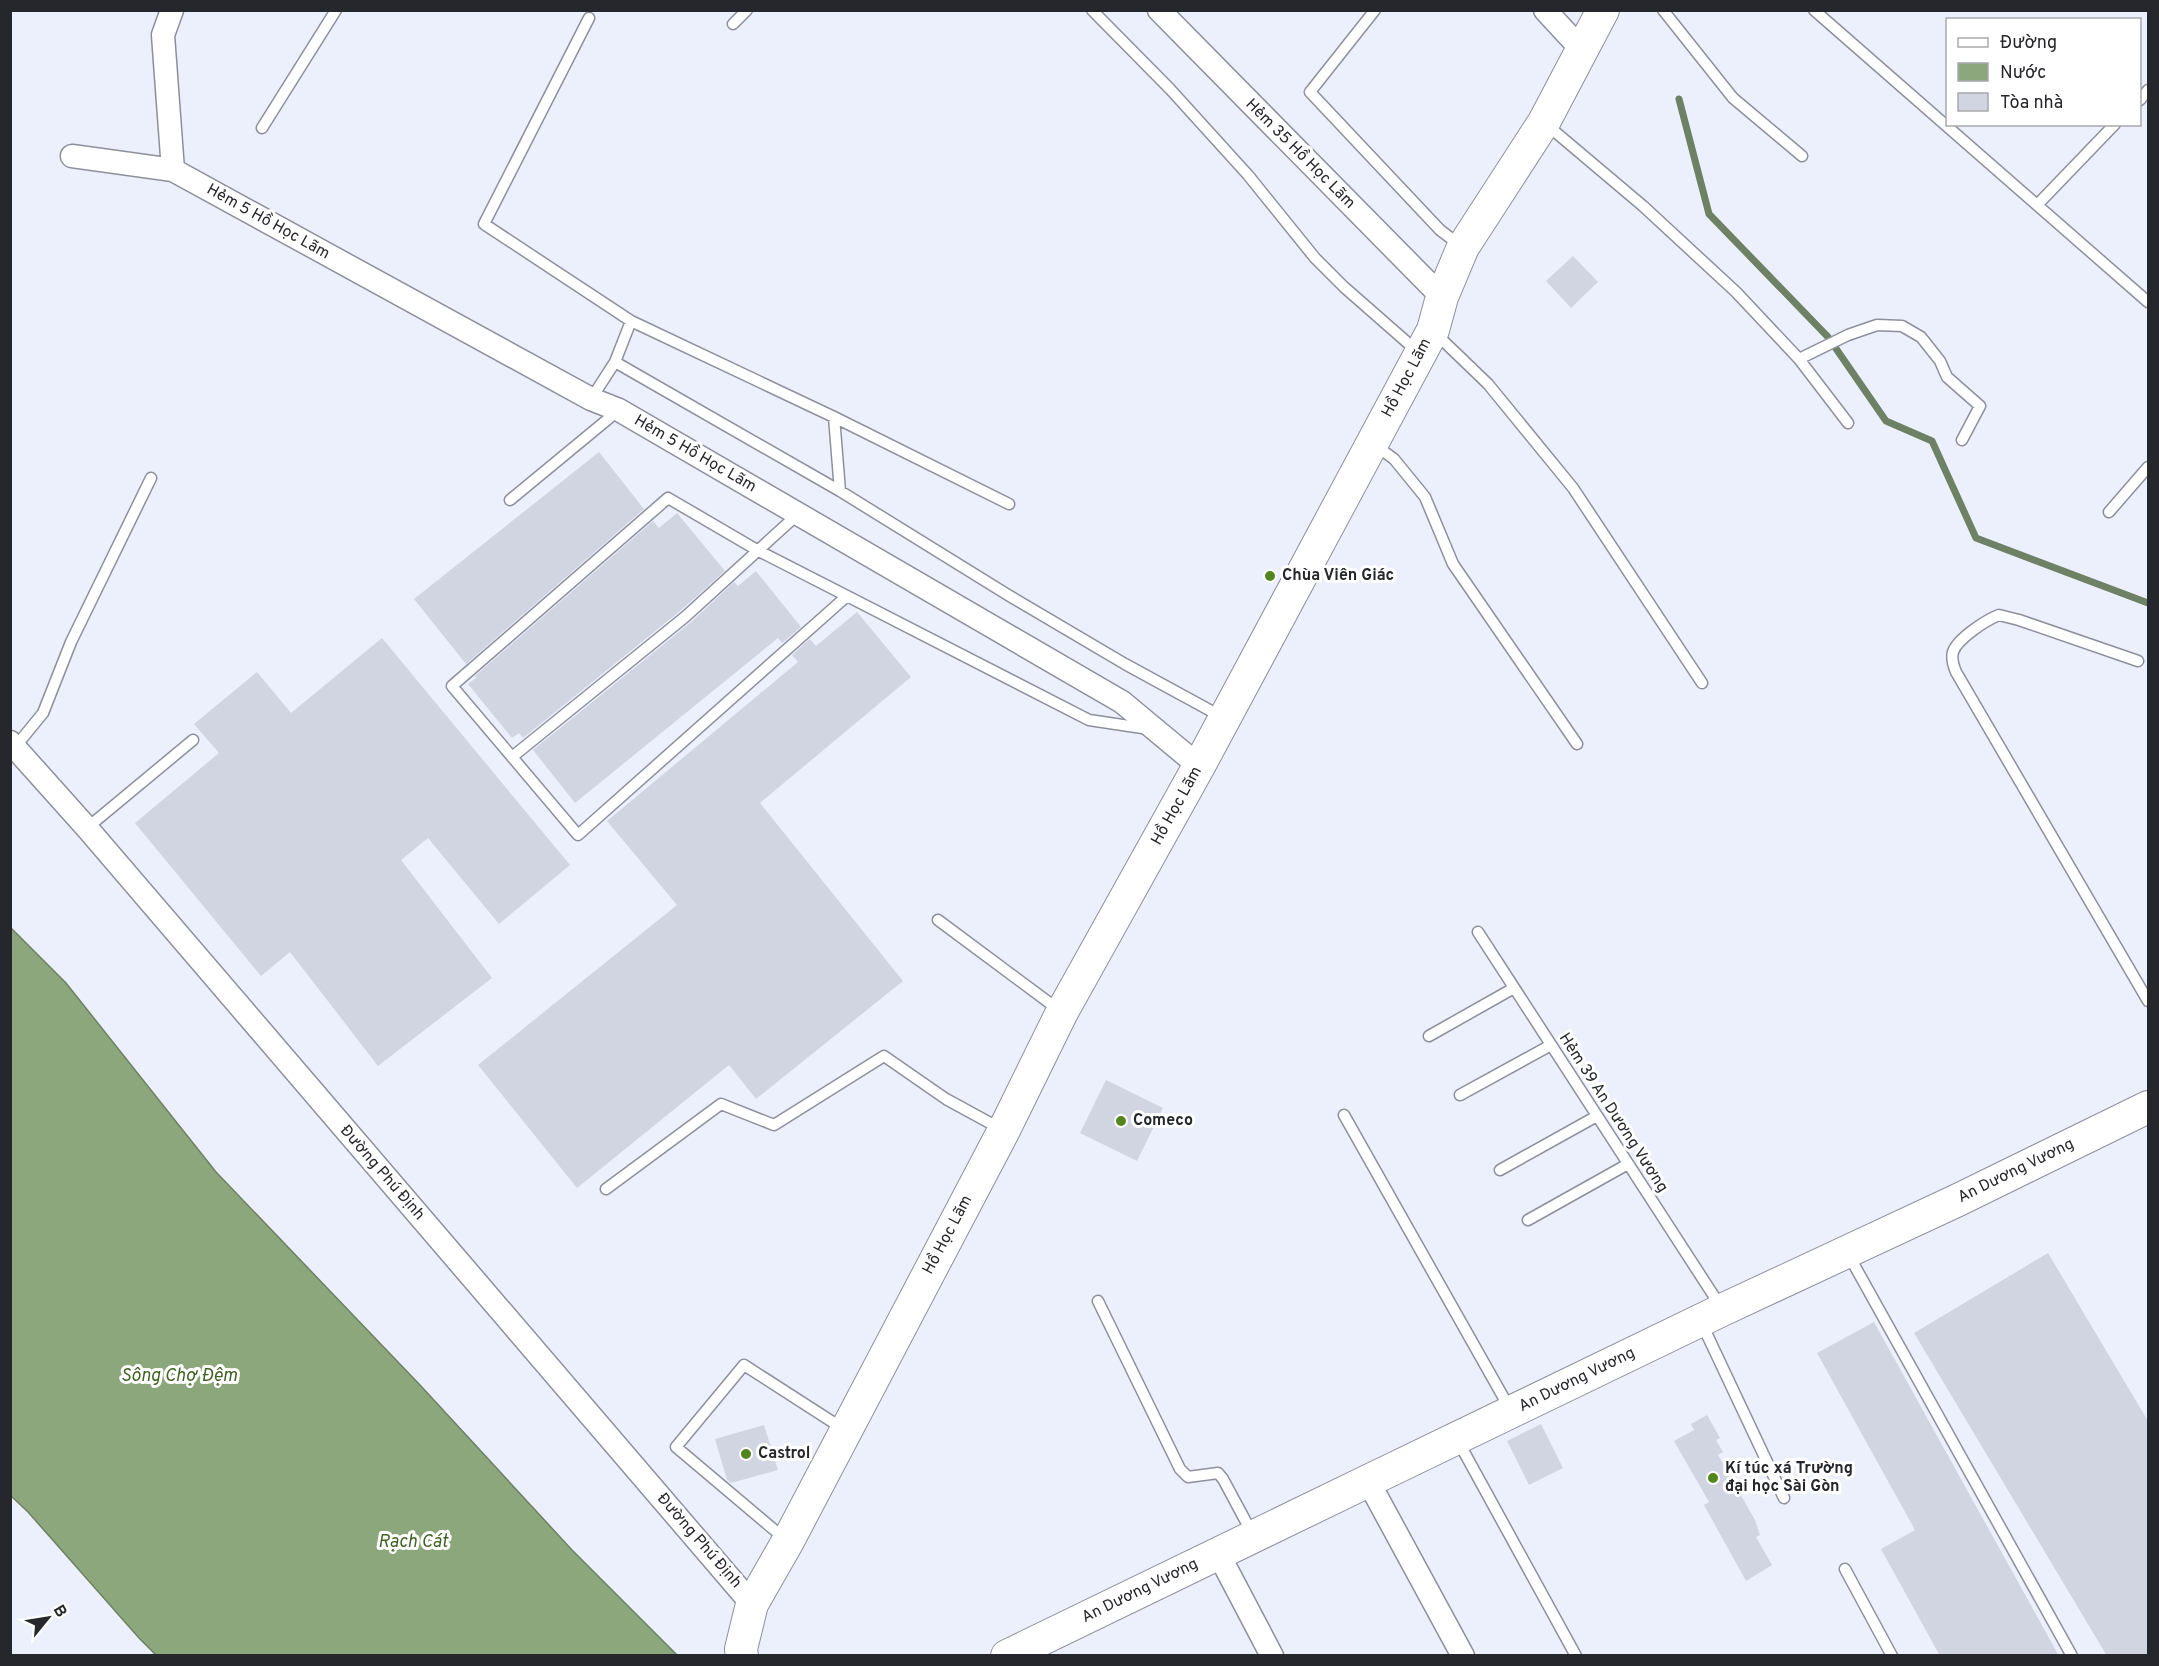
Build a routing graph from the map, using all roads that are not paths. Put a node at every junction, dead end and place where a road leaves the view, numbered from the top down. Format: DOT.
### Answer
graph roads {
  1 [pos="172,10"];
  2 [pos="336,10"];
  3 [pos="747,10"];
  4 [pos="1092,10"];
  5 [pos="1159,10"];
  6 [pos="1375,10"];
  7 [pos="1545,10"];
  8 [pos="1603,10"];
  9 [pos="1663,10"];
  10 [pos="1814,10"];
  11 [pos="589,18"];
  12 [pos="733,24"];
  13 [pos="1582,50"];
  14 [pos="1544,122"];
  15 [pos="1946,124"];
  16 [pos="1948,126"];
  17 [pos="2113,126"];
  18 [pos="262,128"];
  19 [pos="72,156"];
  20 [pos="1802,156"];
  21 [pos="173,170"];
  22 [pos="2038,204"];
  23 [pos="1463,247"];
  24 [pos="1442,297"];
  25 [pos="2148,302"];
  26 [pos="631,321"];
  27 [pos="1426,342"];
  28 [pos="1798,358"];
  29 [pos="615,362"];
  30 [pos="591,399"];
  31 [pos="619,410"];
  32 [pos="834,417"];
  33 [pos="1848,423"];
  34 [pos="1962,440"];
  35 [pos="1372,444"];
  36 [pos="2148,468"];
  37 [pos="151,478"];
  38 [pos="840,491"];
  39 [pos="510,500"];
  40 [pos="1009,504"];
  41 [pos="2109,512"];
  42 [pos="798,514"];
  43 [pos="757,550"];
  44 [pos="847,596"];
  45 [pos="2138,661"];
  46 [pos="1702,683"];
  47 [pos="1224,718"];
  48 [pos="1154,729"];
  49 [pos="193,740"];
  50 [pos="13,744"];
  51 [pos="1577,744"];
  52 [pos="512,757"];
  53 [pos="1199,766"];
  54 [pos="87,828"];
  55 [pos="938,920"];
  56 [pos="1478,932"];
  57 [pos="1514,988"];
  58 [pos="2148,1001"];
  59 [pos="1062,1012"];
  60 [pos="1429,1036"];
  61 [pos="1551,1045"];
  62 [pos="1460,1095"];
  63 [pos="2148,1107"];
  64 [pos="1344,1115"];
  65 [pos="1597,1116"];
  66 [pos="1004,1130"];
  67 [pos="1628,1164"];
  68 [pos="1500,1170"];
  69 [pos="606,1189"];
  70 [pos="1528,1220"];
  71 [pos="1847,1251"];
  72 [pos="1098,1301"];
  73 [pos="1711,1316"];
  74 [pos="1511,1412"];
  75 [pos="845,1430"];
  76 [pos="1456,1438"];
  77 [pos="1368,1481"];
  78 [pos="1784,1497"];
  79 [pos="1253,1536"];
  80 [pos="788,1542"];
  81 [pos="1218,1553"];
  82 [pos="1845,1569"];
  83 [pos="752,1604"];
  84 [pos="742,1656"];
  85 [pos="1007,1656"];
  86 [pos="1272,1656"];
  87 [pos="1463,1656"];
  88 [pos="1576,1656"];
  89 [pos="1892,1656"];
  90 [pos="2072,1656"];
  1 -- 21 [label="street"];
  2 -- 18 [label="lane"];
  3 -- 12 [label="lane"];
  4 -- 27 [label="lane"];
  5 -- 24 [label="street, Hẻm 35 Hồ Học Lãm"];
  6 -- 23 [label="lane"];
  7 -- 13 [label="street"];
  8 -- 13 [label="main road, Hồ Học Lãm"];
  9 -- 20 [label="lane"];
  10 -- 15 [label="lane"];
  11 -- 26 [label="lane"];
  13 -- 14 [label="main road, Hồ Học Lãm"];
  14 -- 23 [label="main road, Hồ Học Lãm"];
  14 -- 28 [label="lane"];
  16 -- 22 [label="lane"];
  17 -- 22 [label="lane"];
  19 -- 21 [label="street"];
  21 -- 30 [label="street, Hẻm 5 Hồ Học Lãm"];
  22 -- 25 [label="lane"];
  23 -- 24 [label="main road, Hồ Học Lãm"];
  24 -- 27 [label="main road, Hồ Học Lãm"];
  26 -- 29 [label="lane"];
  26 -- 32 [label="lane"];
  27 -- 35 [label="main road, Hồ Học Lãm"];
  27 -- 46 [label="lane"];
  28 -- 33 [label="lane"];
  28 -- 34 [label="lane"];
  29 -- 30 [label="lane"];
  29 -- 38 [label="lane"];
  30 -- 31 [label="street, Hẻm 5 Hồ Học Lãm"];
  31 -- 39 [label="lane"];
  31 -- 42 [label="street, Hẻm 5 Hồ Học Lãm"];
  32 -- 38 [label="lane"];
  32 -- 40 [label="lane"];
  35 -- 47 [label="main road, Hồ Học Lãm"];
  35 -- 51 [label="lane"];
  36 -- 41 [label="lane"];
  37 -- 50 [label="lane"];
  38 -- 47 [label="lane"];
  42 -- 43 [label="lane"];
  42 -- 48 [label="street, Hẻm 5 Hồ Học Lãm"];
  43 -- 44 [label="lane"];
  43 -- 52 [label="lane"];
  43 -- 52 [label="lane"];
  44 -- 48 [label="lane"];
  44 -- 52 [label="lane"];
  45 -- 58 [label="lane"];
  47 -- 53 [label="main road, Hồ Học Lãm"];
  48 -- 53 [label="street, Hẻm 5 Hồ Học Lãm"];
  49 -- 54 [label="lane"];
  50 -- 54 [label="street, Đường Phú Định"];
  53 -- 59 [label="main road, Hồ Học Lãm"];
  54 -- 83 [label="street, Đường Phú Định"];
  55 -- 59 [label="lane"];
  56 -- 57 [label="lane, Hẻm 39 An Dương Vương"];
  57 -- 60 [label="lane"];
  57 -- 61 [label="lane, Hẻm 39 An Dương Vương"];
  59 -- 66 [label="main road, Hồ Học Lãm"];
  61 -- 62 [label="lane"];
  61 -- 65 [label="lane, Hẻm 39 An Dương Vương"];
  63 -- 71 [label="main road, An Dương Vương"];
  64 -- 74 [label="lane"];
  65 -- 67 [label="lane, Hẻm 39 An Dương Vương"];
  65 -- 68 [label="lane"];
  66 -- 69 [label="lane"];
  66 -- 75 [label="main road, Hồ Học Lãm"];
  67 -- 70 [label="lane"];
  67 -- 73 [label="lane, Hẻm 39 An Dương Vương"];
  71 -- 73 [label="main road, An Dương Vương"];
  71 -- 90 [label="lane"];
  72 -- 79 [label="lane"];
  73 -- 74 [label="main road, An Dương Vương"];
  73 -- 78 [label="lane, Hẻm 39 An Dương Vương"];
  74 -- 76 [label="main road, An Dương Vương"];
  75 -- 80 [label="main road, Hồ Học Lãm"];
  75 -- 80 [label="lane"];
  76 -- 77 [label="main road, An Dương Vương"];
  76 -- 88 [label="lane"];
  77 -- 79 [label="main road, An Dương Vương"];
  77 -- 87 [label="street"];
  79 -- 81 [label="main road, An Dương Vương"];
  80 -- 83 [label="main road, Hồ Học Lãm"];
  81 -- 85 [label="main road, An Dương Vương"];
  81 -- 86 [label="street"];
  82 -- 89 [label="lane"];
  83 -- 84 [label="main road, Hồ Học Lãm"];
}
